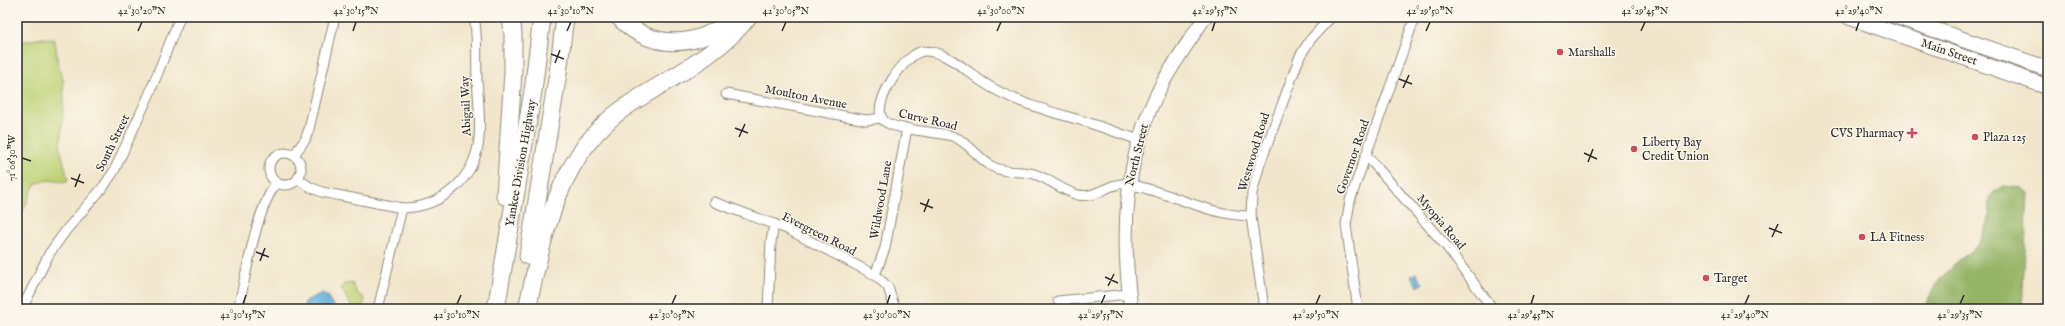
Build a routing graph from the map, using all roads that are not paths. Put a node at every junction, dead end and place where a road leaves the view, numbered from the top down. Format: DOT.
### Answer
graph roads {
  1 [pos="180,17"];
  2 [pos="335,17"];
  3 [pos="474,17"];
  4 [pos="510,17"];
  5 [pos="542,17"];
  6 [pos="564,17"];
  7 [pos="619,17"];
  8 [pos="733,17"];
  9 [pos="748,17"];
  10 [pos="1205,17"];
  11 [pos="1331,17"];
  12 [pos="1415,17"];
  13 [pos="1850,17"];
  14 [pos="1902,18"];
  15 [pos="2048,69"];
  16 [pos="2048,87"];
  17 [pos="726,94"];
  18 [pos="882,118"];
  19 [pos="907,128"];
  20 [pos="1139,140"];
  21 [pos="1366,155"];
  22 [pos="294,156"];
  23 [pos="298,179"];
  24 [pos="276,183"];
  25 [pos="1129,185"];
  26 [pos="714,202"];
  27 [pos="402,208"];
  28 [pos="1251,216"];
  29 [pos="774,224"];
  30 [pos="875,275"];
  31 [pos="1129,294"];
  32 [pos="1058,301"];
  33 [pos="22,309"];
  34 [pos="238,309"];
  35 [pos="378,309"];
  36 [pos="495,309"];
  37 [pos="519,309"];
  38 [pos="527,309"];
  39 [pos="768,309"];
  40 [pos="895,309"];
  41 [pos="1131,309"];
  42 [pos="1264,309"];
  43 [pos="1358,309"];
  44 [pos="1493,309"];
  1 -- 33 [label="street, South Street"];
  2 -- 22 [label="street"];
  3 -- 27 [label="street, Abigail Way"];
  4 -- 36 [label="highway"];
  5 -- 36 [label="highway, Yankee Division Highway"];
  6 -- 37 [label="highway, Yankee Division Highway"];
  7 -- 8 [label="highway"];
  9 -- 38 [label="highway"];
  10 -- 20 [label="street, North Street"];
  11 -- 28 [label="street, Westwood Road"];
  12 -- 21 [label="street, Governor Road"];
  13 -- 16 [label="main road, Main Street"];
  14 -- 15 [label="main road, Main Street"];
  17 -- 18 [label="street, Moulton Avenue"];
  18 -- 19 [label="street, Curve Road"];
  18 -- 20 [label="street, Curve Road"];
  19 -- 25 [label="street, Curve Road"];
  19 -- 30 [label="street, Wildwood Lane"];
  20 -- 25 [label="street, North Street"];
  21 -- 43 [label="street, Governor Road"];
  21 -- 44 [label="street, Myopia Road"];
  22 -- 23 [label="street"];
  22 -- 24 [label="street"];
  23 -- 24 [label="street"];
  23 -- 27 [label="street, Abigail Way"];
  24 -- 34 [label="street"];
  25 -- 28 [label="street, Curve Road"];
  25 -- 31 [label="street, North Street"];
  26 -- 29 [label="street, Evergreen Road"];
  27 -- 35 [label="street"];
  28 -- 42 [label="street, Westwood Road"];
  29 -- 30 [label="street, Evergreen Road"];
  29 -- 39 [label="street"];
  30 -- 40 [label="street, Evergreen Road"];
  31 -- 32 [label="street"];
  31 -- 41 [label="street, North Street"];
}
